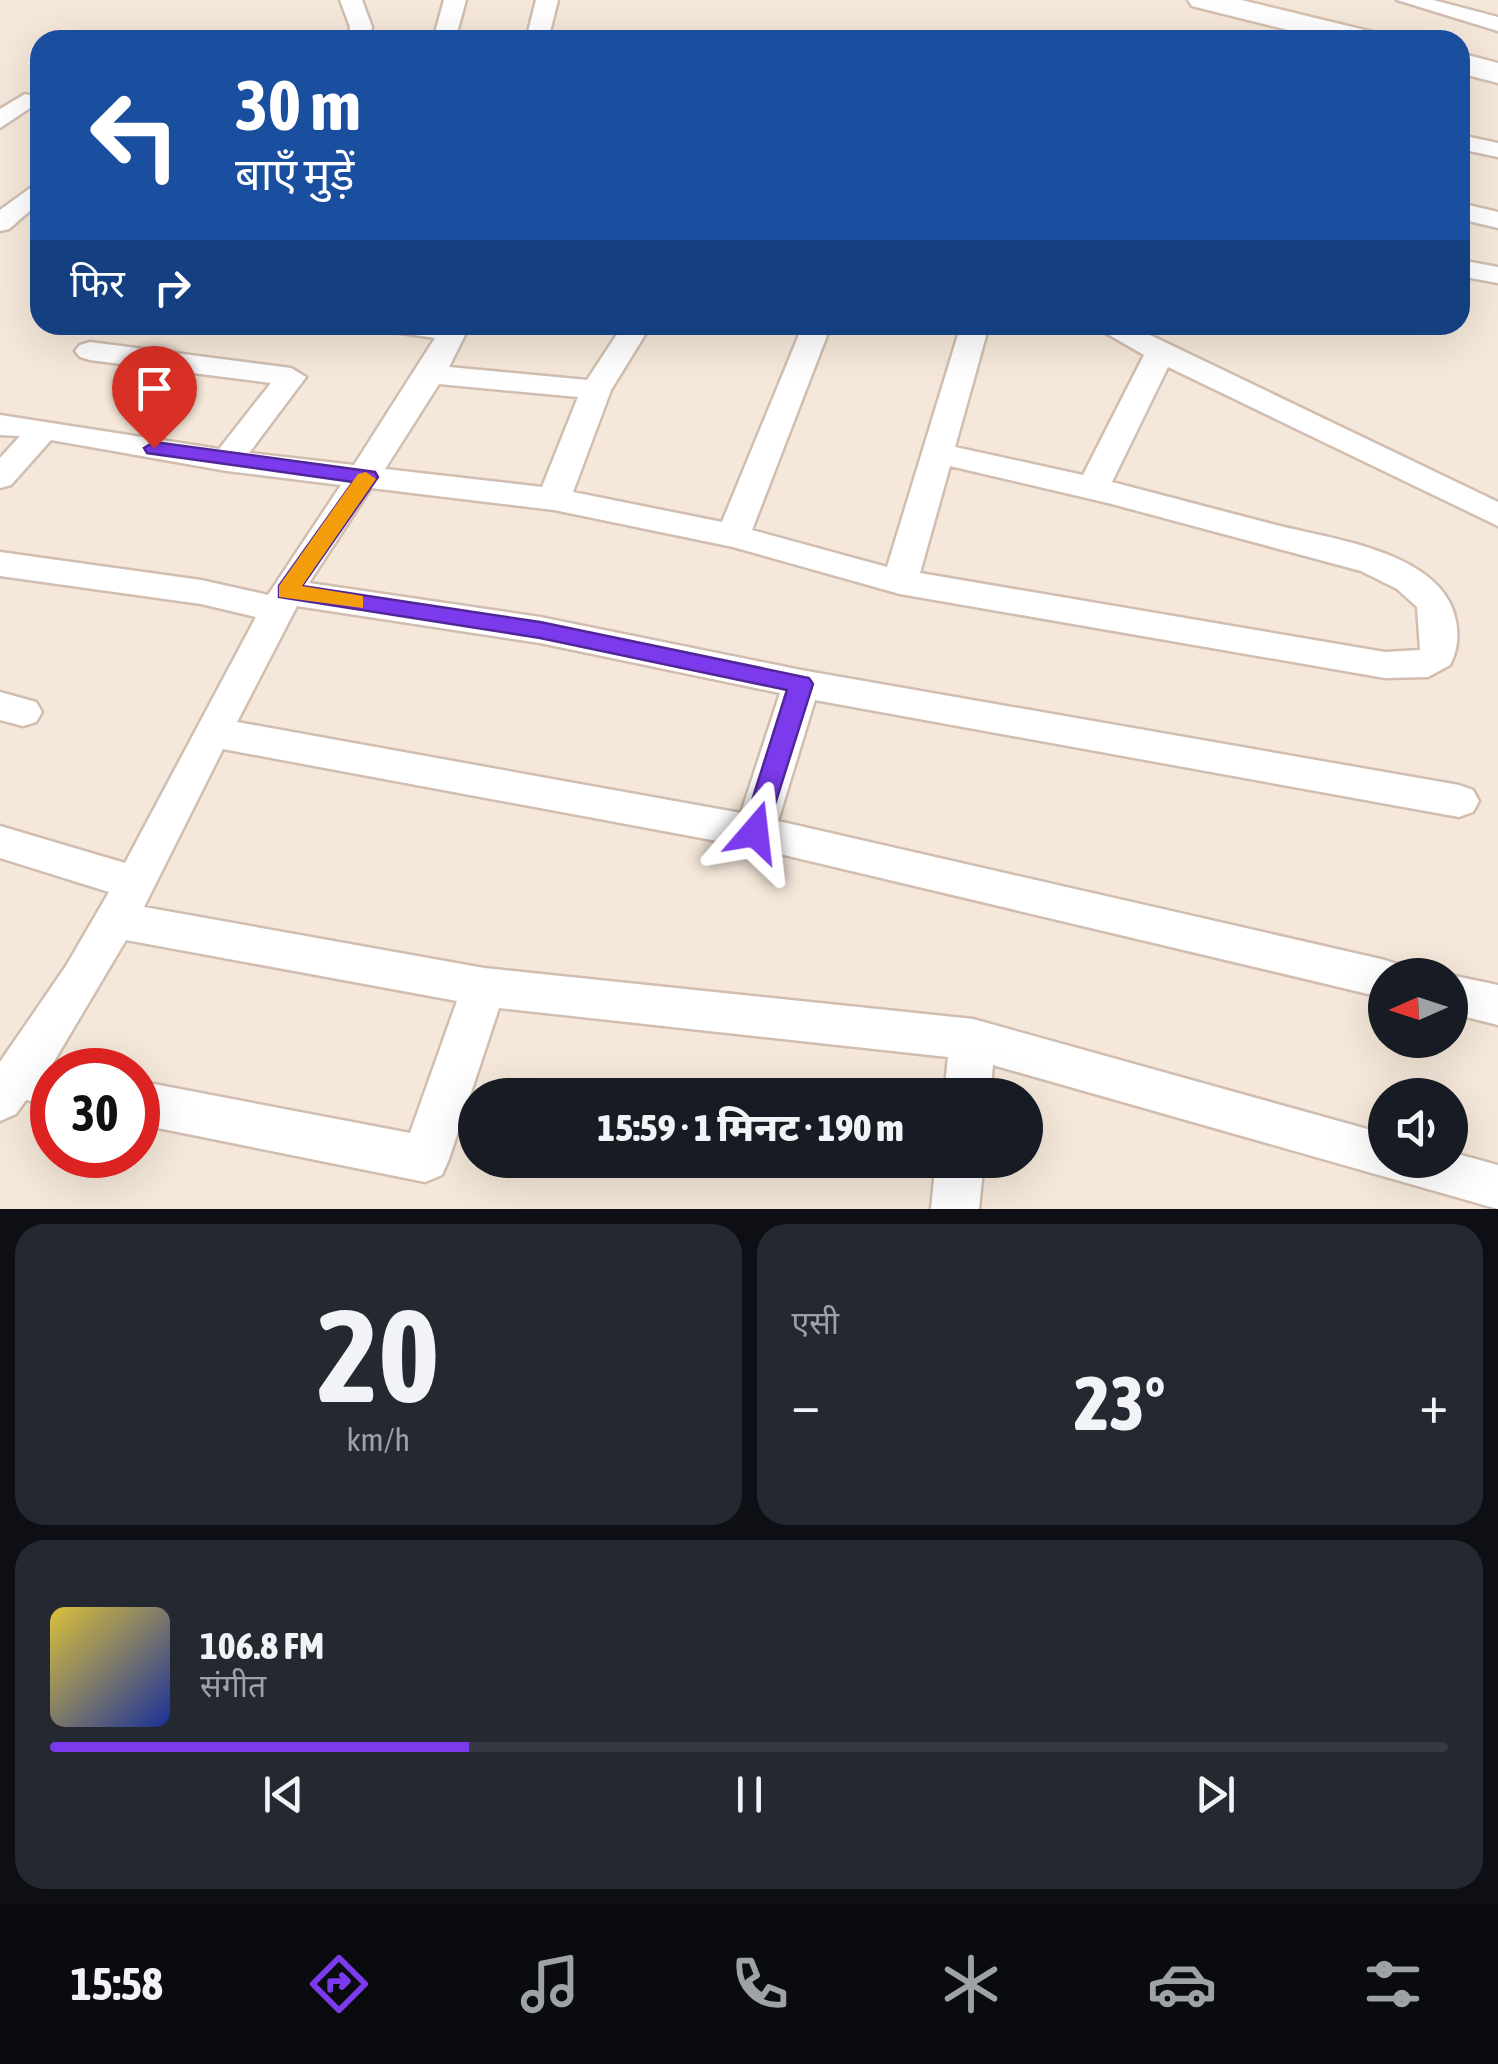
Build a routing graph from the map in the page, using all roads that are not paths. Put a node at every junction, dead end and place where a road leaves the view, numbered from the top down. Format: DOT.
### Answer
graph roads {
  1 [pos="350,0"];
  2 [pos="455,0"];
  3 [pos="546,0"];
  4 [pos="1202,0"];
  5 [pos="1408,0"];
  6 [pos="1240,4"];
  7 [pos="1498,24"];
  8 [pos="360,30"];
  9 [pos="447,30"];
  10 [pos="540,30"];
  11 [pos="1331,30"];
  12 [pos="1470,66"];
  13 [pos="1498,73"];
  14 [pos="24,100"];
  15 [pos="0,121"];
  16 [pos="1470,144"];
  17 [pos="1498,150"];
  18 [pos="30,197"];
  19 [pos="1470,213"];
  20 [pos="1498,220"];
  21 [pos="1,222"];
  22 [pos="1470,270"];
  23 [pos="1498,275"];
  24 [pos="450,335"];
  25 [pos="631,335"];
  26 [pos="813,335"];
  27 [pos="972,335"];
  28 [pos="1127,335"];
  29 [pos="90,351"];
  30 [pos="1161,351"];
  31 [pos="431,374"];
  32 [pos="596,390"];
  33 [pos="0,426"];
  34 [pos="44,429"];
  35 [pos="940,454"];
  36 [pos="227,461"];
  37 [pos="367,477"];
  38 [pos="0,478"];
  39 [pos="1094,486"];
  40 [pos="554,499"];
  41 [pos="1498,515"];
  42 [pos="733,536"];
  43 [pos="0,564"];
  44 [pos="900,582"];
  45 [pos="282,600"];
  46 [pos="801,684"];
  47 [pos="212,732"];
  48 [pos="1459,801"];
  49 [pos="755,832"];
  50 [pos="0,842"];
  51 [pos="127,902"];
  52 [pos="1368,975"];
  53 [pos="484,987"];
  54 [pos="1468,998"];
  55 [pos="1498,1005"];
  56 [pos="973,1039"];
  57 [pos="969,1078"];
  58 [pos="23,1087"];
  59 [pos="160,1106"];
  60 [pos="1368,1151"];
  61 [pos="958,1178"];
  62 [pos="1460,1178"];
  63 [pos="1498,1189"];
  64 [pos="954,1209"];
  1 -- 8 [label="street"];
  2 -- 9 [label="street"];
  3 -- 10 [label="street"];
  4 -- 6 [label="street"];
  5 -- 7 [label="street"];
  6 -- 11 [label="street"];
  12 -- 13 [label="street"];
  14 -- 15 [label="street"];
  16 -- 17 [label="street"];
  18 -- 21 [label="street"];
  19 -- 20 [label="street"];
  22 -- 23 [label="street"];
  24 -- 31 [label="street"];
  25 -- 32 [label="street"];
  26 -- 42 [label="street"];
  27 -- 35 [label="street"];
  28 -- 30 [label="street"];
  29 -- 36 [label="street"];
  30 -- 39 [label="street"];
  30 -- 41 [label="street"];
  31 -- 32 [label="street"];
  31 -- 37 [label="street"];
  32 -- 40 [label="street"];
  33 -- 34 [label="street"];
  34 -- 36 [label="street"];
  34 -- 38 [label="street"];
  35 -- 39 [label="street"];
  35 -- 44 [label="street"];
  36 -- 37 [label="street"];
  37 -- 40 [label="street"];
  37 -- 45 [label="street"];
  39 -- 44 [label="street"];
  40 -- 42 [label="street"];
  42 -- 44 [label="street"];
  43 -- 45 [label="street"];
  45 -- 46 [label="street"];
  45 -- 47 [label="street"];
  46 -- 48 [label="street"];
  46 -- 49 [label="street"];
  47 -- 49 [label="street"];
  47 -- 51 [label="street"];
  49 -- 52 [label="street"];
  50 -- 51 [label="street"];
  51 -- 53 [label="street"];
  51 -- 58 [label="street"];
  53 -- 56 [label="street"];
  53 -- 59 [label="street"];
  54 -- 55 [label="street"];
  56 -- 57 [label="street"];
  56 -- 60 [label="street"];
  61 -- 64 [label="street"];
  62 -- 63 [label="street"];
}
